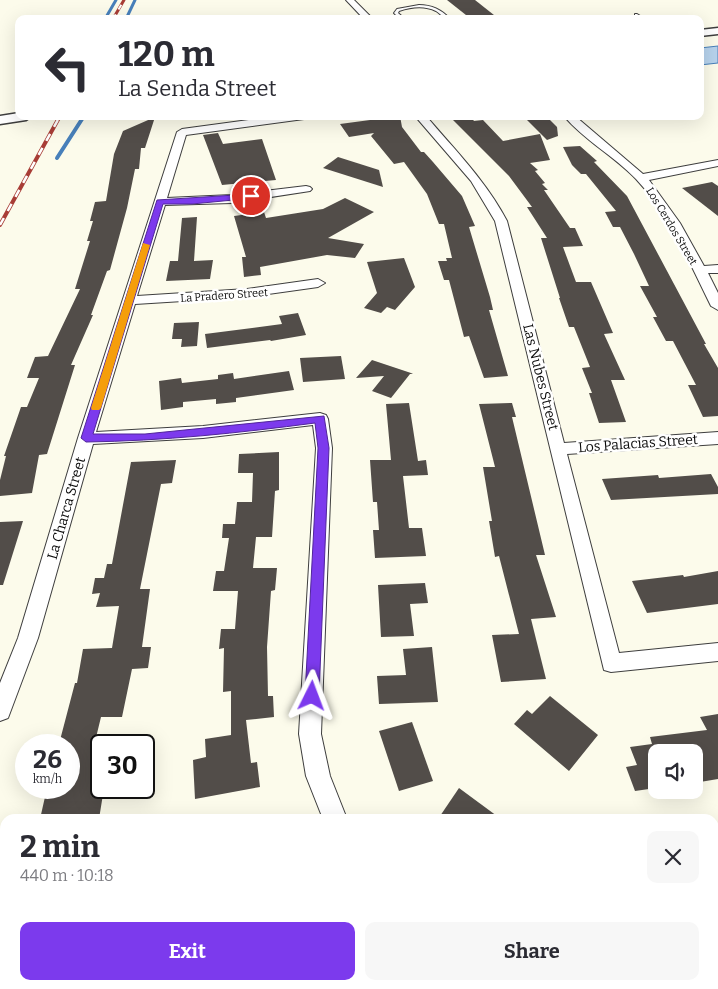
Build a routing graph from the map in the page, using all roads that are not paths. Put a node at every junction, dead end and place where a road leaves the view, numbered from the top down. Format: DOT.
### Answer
graph roads {
  1 [pos="350,0"];
  2 [pos="365,15"];
  3 [pos="398,15"];
  4 [pos="444,15"];
  5 [pos="718,31"];
  6 [pos="704,33"];
  7 [pos="15,112"];
  8 [pos="0,114"];
  9 [pos="15,118"];
  10 [pos="0,120"];
  11 [pos="274,120"];
  12 [pos="424,120"];
  13 [pos="574,120"];
  14 [pos="718,163"];
  15 [pos="641,178"];
  16 [pos="306,189"];
  17 [pos="159,202"];
  18 [pos="718,269"];
  19 [pos="699,270"];
  20 [pos="318,283"];
  21 [pos="129,300"];
  22 [pos="718,306"];
  23 [pos="86,438"];
  24 [pos="718,438"];
  25 [pos="559,449"];
  26 [pos="718,652"];
  27 [pos="0,712"];
  28 [pos="333,814"];
  1 -- 2 [label="street"];
  3 -- 4 [label="lane"];
  5 -- 6 [label="street"];
  7 -- 8 [label="street"];
  9 -- 10 [label="street"];
  11 -- 17 [label="street, La Charca Street"];
  12 -- 25 [label="street, Las Nubes Street"];
  13 -- 15 [label="street, Los Cerdos Street"];
  14 -- 15 [label="street"];
  15 -- 19 [label="street, Los Cerdos Street"];
  16 -- 17 [label="street"];
  17 -- 21 [label="street, La Charca Street"];
  18 -- 19 [label="street"];
  19 -- 22 [label="street, Los Cerdos Street"];
  20 -- 21 [label="street, La Pradero Street"];
  21 -- 23 [label="street, La Charca Street"];
  23 -- 27 [label="street, La Charca Street"];
  23 -- 28 [label="street"];
  24 -- 25 [label="street, Los Palacias Street"];
  25 -- 26 [label="street, Las Nubes Street"];
}
